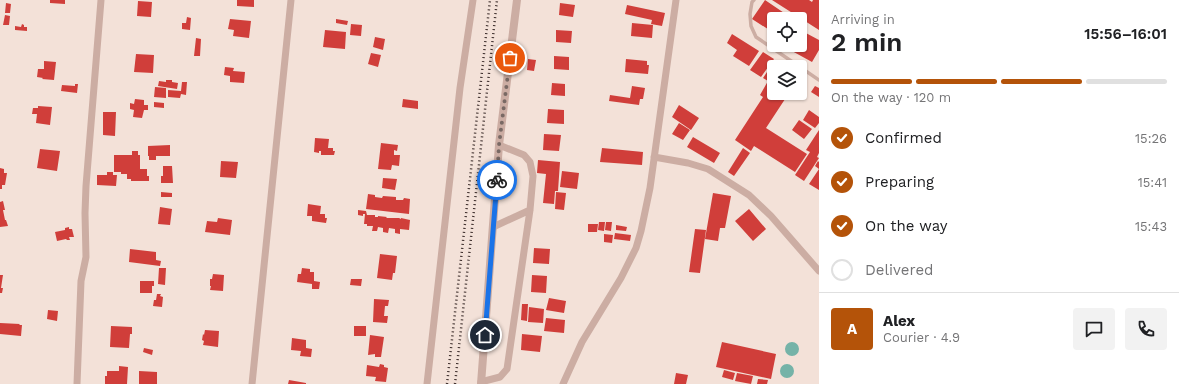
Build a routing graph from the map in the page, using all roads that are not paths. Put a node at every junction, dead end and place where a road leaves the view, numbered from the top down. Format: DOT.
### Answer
graph roads {
  1 [pos="101,0"];
  2 [pos="291,0"];
  3 [pos="474,0"];
  4 [pos="517,0"];
  5 [pos="676,0"];
  6 [pos="754,0"];
  7 [pos="790,60"];
  8 [pos="807,72"];
  9 [pos="819,80"];
  10 [pos="499,145"];
  11 [pos="654,157"];
  12 [pos="530,210"];
  13 [pos="493,227"];
  14 [pos="819,271"];
  15 [pos="481,383"];
  16 [pos="77,384"];
  17 [pos="252,384"];
  18 [pos="427,384"];
  19 [pos="563,384"];
  1 -- 16 [label="street"];
  2 -- 17 [label="street"];
  3 -- 18 [label="street"];
  4 -- 10 [label="street"];
  5 -- 11 [label="street"];
  6 -- 7 [label="lane"];
  8 -- 9 [label="lane"];
  10 -- 12 [label="street"];
  10 -- 13 [label="street"];
  11 -- 14 [label="street"];
  11 -- 19 [label="street"];
  12 -- 13 [label="street"];
  12 -- 15 [label="street"];
  13 -- 15 [label="street"];
}
